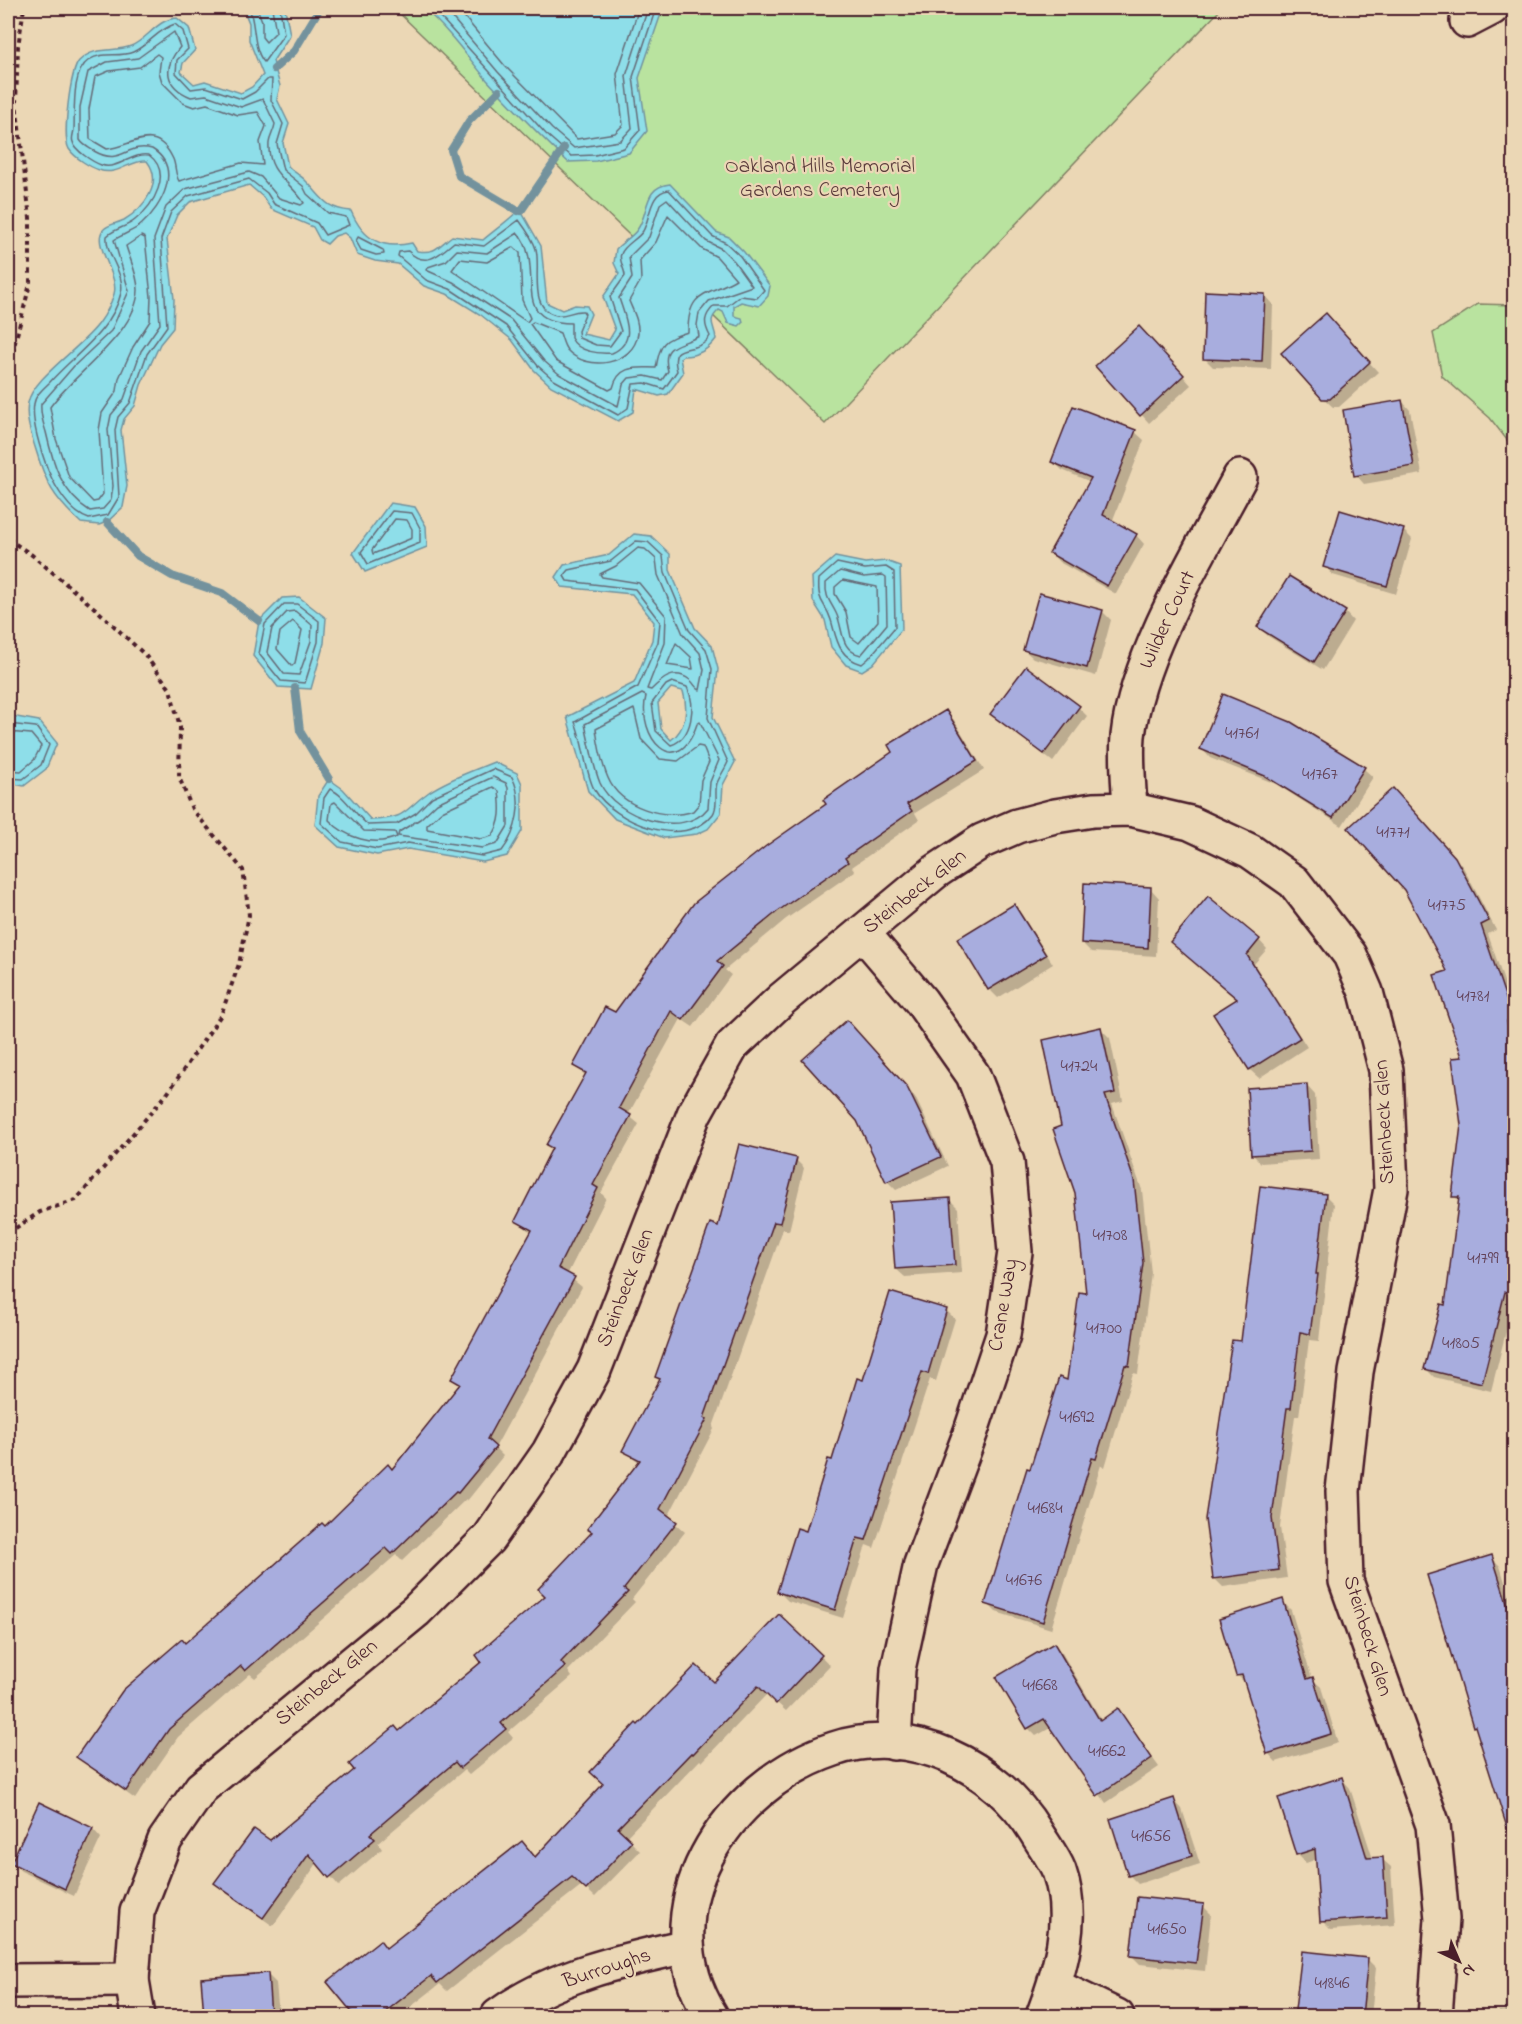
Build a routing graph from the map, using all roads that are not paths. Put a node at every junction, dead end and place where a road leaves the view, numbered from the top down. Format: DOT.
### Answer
graph roads {
  1 [pos="1240,477"];
  2 [pos="1130,809"];
  3 [pos="863,933"];
  4 [pos="894,1743"];
  5 [pos="687,1946"];
  6 [pos="132,1980"];
  7 [pos="8,1981"];
  8 [pos="1054,1986"];
  9 [pos="138,2016"];
  10 [pos="498,2016"];
  11 [pos="711,2016"];
  12 [pos="1043,2016"];
  13 [pos="1116,2016"];
  14 [pos="1435,2016"];
  1 -- 2 [label="street, Wilder Court"];
  2 -- 3 [label="street, Steinbeck Glen"];
  2 -- 14 [label="street, Steinbeck Glen"];
  3 -- 4 [label="street, Crane Way"];
  3 -- 6 [label="street, Steinbeck Glen"];
  4 -- 5 [label="street"];
  4 -- 8 [label="street"];
  5 -- 10 [label="street, Burroughs"];
  5 -- 11 [label="street"];
  6 -- 7 [label="street"];
  6 -- 9 [label="street, Steinbeck Glen"];
  8 -- 12 [label="street"];
  8 -- 13 [label="street"];
}
